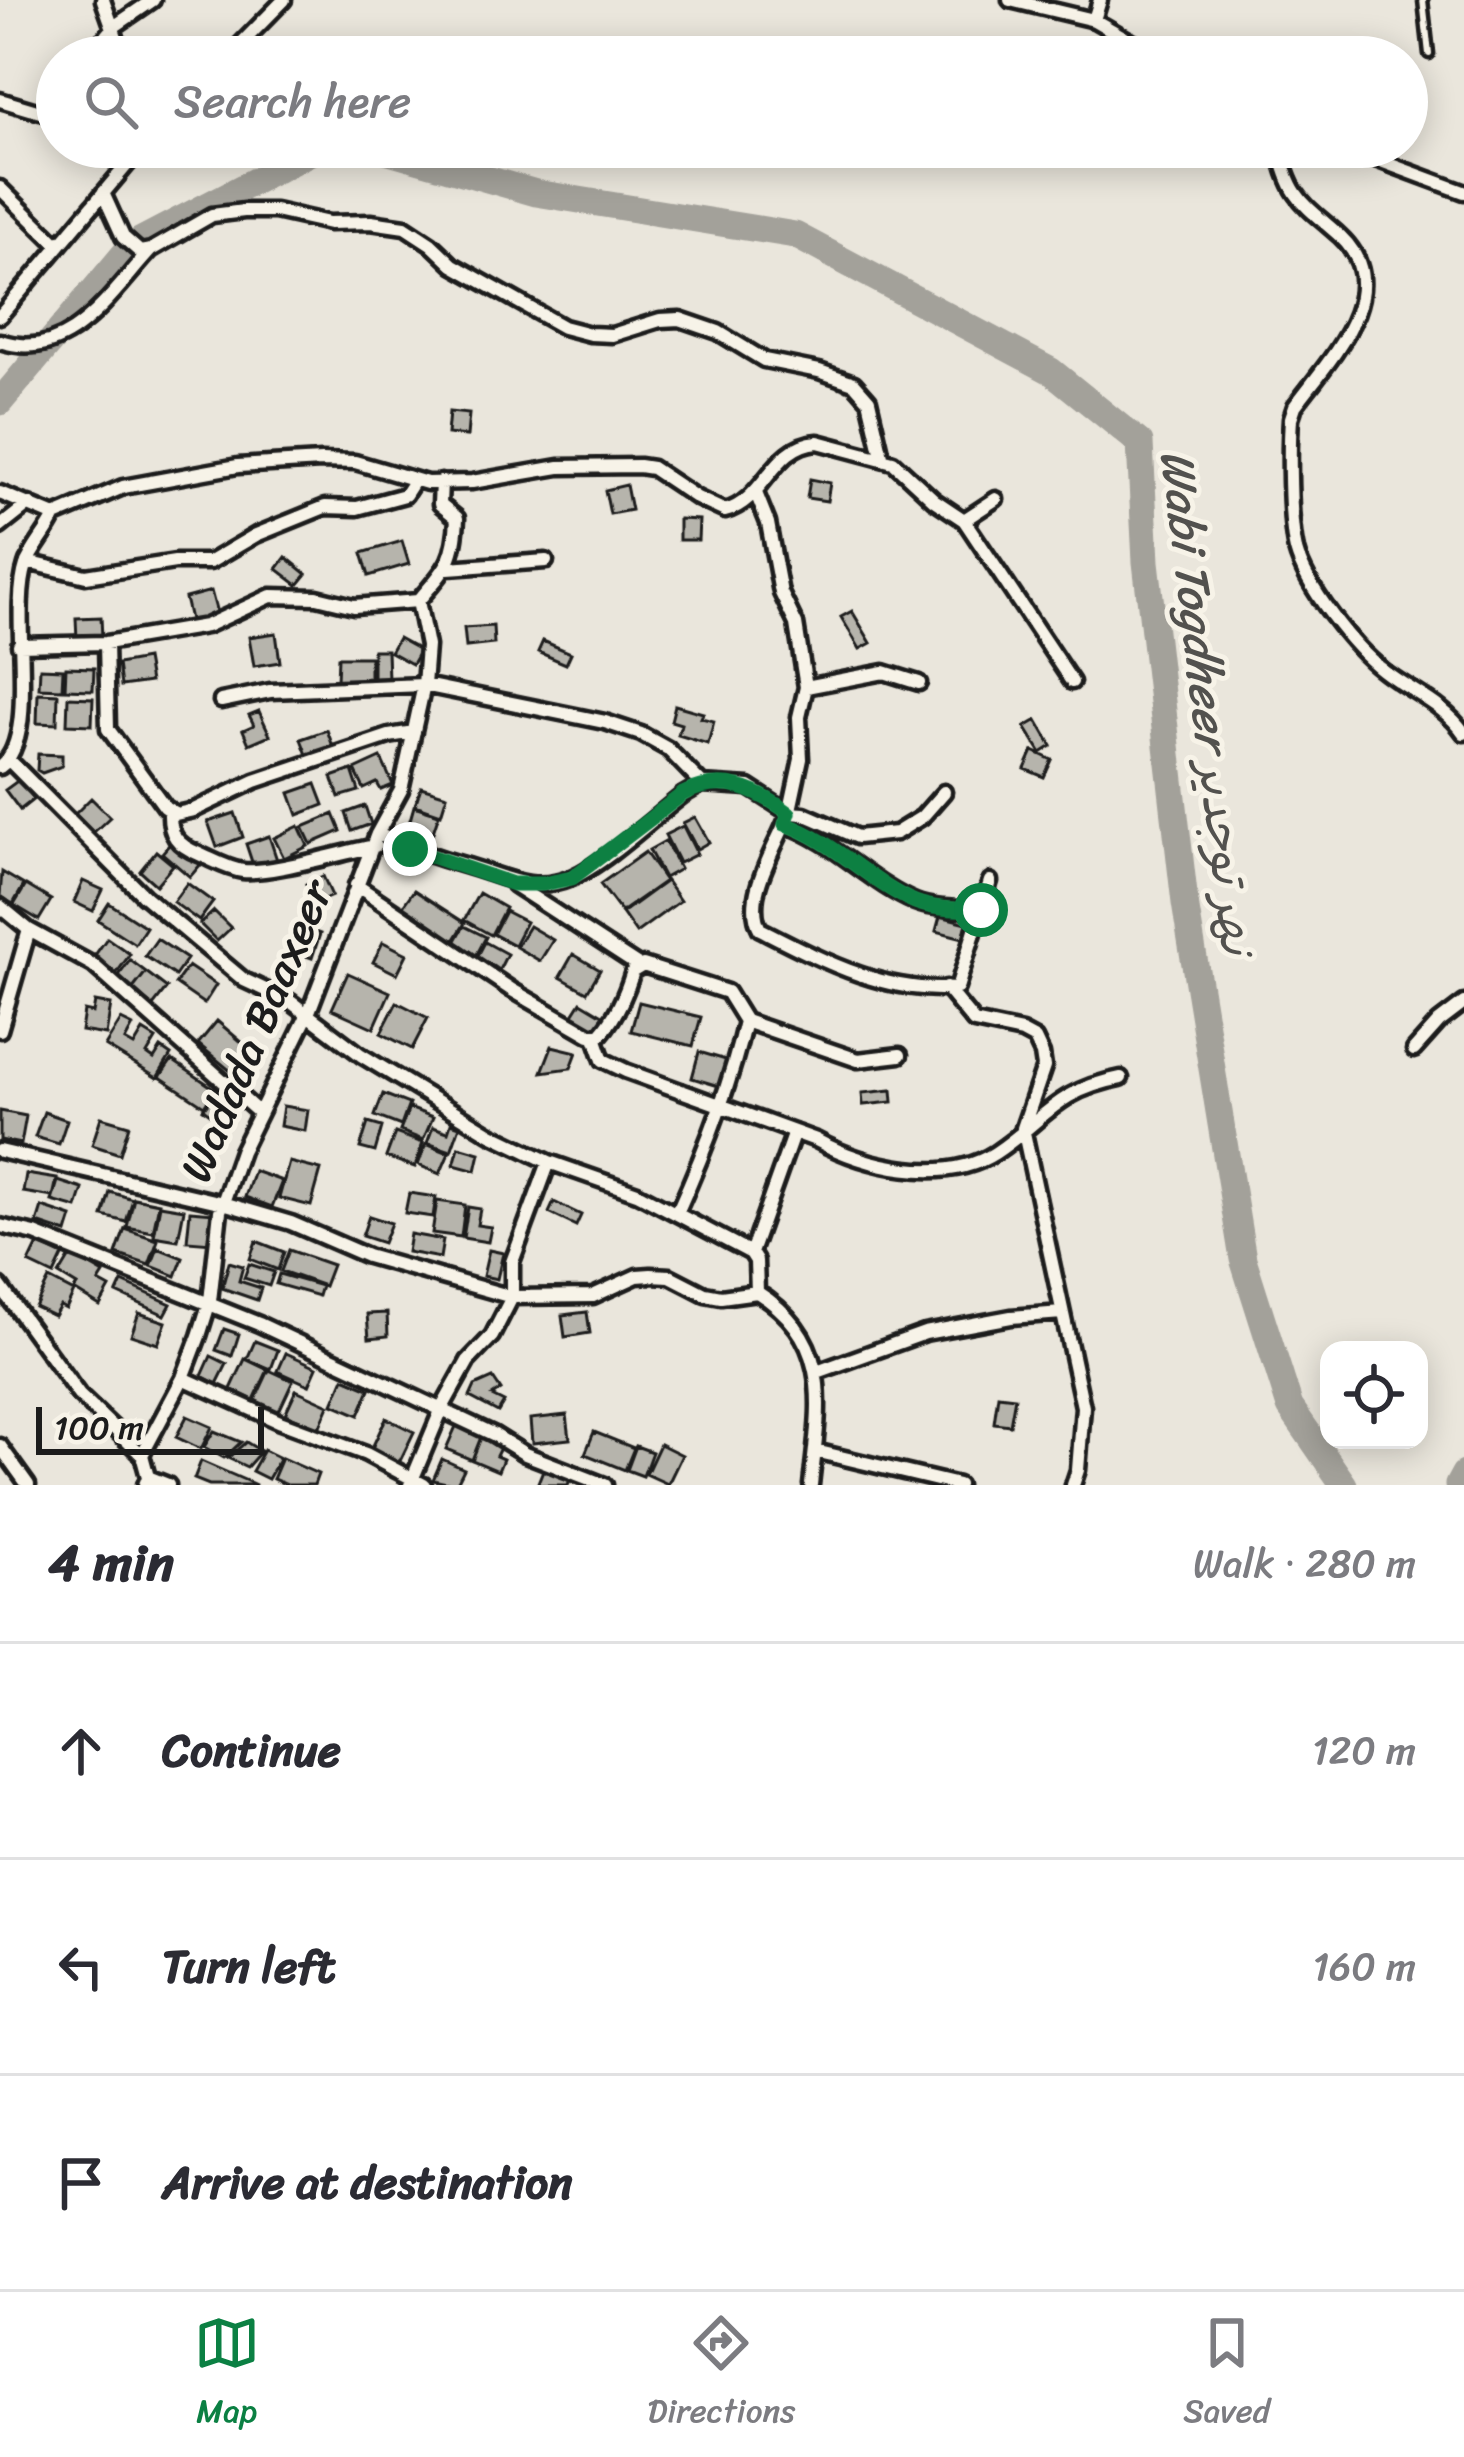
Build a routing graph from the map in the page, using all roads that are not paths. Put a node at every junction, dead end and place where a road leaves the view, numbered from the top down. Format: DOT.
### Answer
graph roads {
  1 [pos="103,0"];
  2 [pos="153,0"];
  3 [pos="284,0"];
  4 [pos="1010,0"];
  5 [pos="1100,0"];
  6 [pos="1423,0"];
  7 [pos="1094,20"];
  8 [pos="115,26"];
  9 [pos="107,36"];
  10 [pos="118,36"];
  11 [pos="249,36"];
  12 [pos="1122,36"];
  13 [pos="1427,36"];
  14 [pos="1428,45"];
  15 [pos="1429,54"];
  16 [pos="0,100"];
  17 [pos="36,111"];
  18 [pos="124,168"];
  19 [pos="1284,168"];
  20 [pos="1399,168"];
  21 [pos="0,188"];
  22 [pos="1464,192"];
  23 [pos="103,193"];
  24 [pos="59,246"];
  25 [pos="151,250"];
  26 [pos="0,316"];
  27 [pos="0,341"];
  28 [pos="882,456"];
  29 [pos="415,481"];
  30 [pos="440,482"];
  31 [pos="0,493"];
  32 [pos="756,494"];
  33 [pos="996,499"];
  34 [pos="29,504"];
  35 [pos="55,516"];
  36 [pos="964,520"];
  37 [pos="0,527"];
  38 [pos="546,561"];
  39 [pos="27,562"];
  40 [pos="448,568"];
  41 [pos="418,601"];
  42 [pos="106,643"];
  43 [pos="20,645"];
  44 [pos="1072,682"];
  45 [pos="919,683"];
  46 [pos="424,685"];
  47 [pos="806,687"];
  48 [pos="220,701"];
  49 [pos="414,732"];
  50 [pos="1464,733"];
  51 [pos="5,764"];
  52 [pos="702,784"];
  53 [pos="944,792"];
  54 [pos="170,812"];
  55 [pos="788,816"];
  56 [pos="376,840"];
  57 [pos="990,881"];
  58 [pos="513,884"];
  59 [pos="356,885"];
  60 [pos="0,905"];
  61 [pos="981,910"];
  62 [pos="29,930"];
  63 [pos="637,965"];
  64 [pos="946,988"];
  65 [pos="1464,1004"];
  66 [pos="308,1015"];
  67 [pos="745,1021"];
  68 [pos="0,1030"];
  69 [pos="595,1037"];
  70 [pos="1414,1050"];
  71 [pos="900,1054"];
  72 [pos="1121,1078"];
  73 [pos="720,1104"];
  74 [pos="258,1112"];
  75 [pos="1023,1128"];
  76 [pos="794,1132"];
  77 [pos="0,1151"];
  78 [pos="550,1162"];
  79 [pos="224,1203"];
  80 [pos="677,1213"];
  81 [pos="0,1226"];
  82 [pos="751,1252"];
  83 [pos="0,1286"];
  84 [pos="757,1292"];
  85 [pos="512,1297"];
  86 [pos="209,1306"];
  87 [pos="1062,1313"];
  88 [pos="817,1372"];
  89 [pos="183,1378"];
  90 [pos="441,1410"];
  91 [pos="0,1446"];
  92 [pos="814,1451"];
  93 [pos="142,1455"];
  94 [pos="147,1481"];
  95 [pos="416,1483"];
  96 [pos="28,1485"];
  97 [pos="168,1485"];
  98 [pos="605,1485"];
  99 [pos="811,1485"];
  100 [pos="958,1485"];
  101 [pos="1072,1485"];
  1 -- 8 [label="street"];
  2 -- 8 [label="street"];
  3 -- 11 [label="street"];
  4 -- 7 [label="street"];
  5 -- 7 [label="street"];
  6 -- 13 [label="lane"];
  7 -- 12 [label="street"];
  8 -- 9 [label="street"];
  8 -- 10 [label="street"];
  14 -- 15 [label="lane"];
  16 -- 17 [label="street"];
  18 -- 23 [label="street"];
  19 -- 50 [label="street"];
  20 -- 22 [label="street"];
  21 -- 24 [label="street"];
  23 -- 24 [label="street"];
  23 -- 25 [label="street"];
  24 -- 26 [label="street"];
  25 -- 27 [label="street"];
  25 -- 28 [label="street"];
  28 -- 32 [label="street"];
  28 -- 36 [label="street"];
  29 -- 30 [label="street"];
  29 -- 35 [label="street"];
  29 -- 39 [label="street"];
  30 -- 32 [label="street"];
  30 -- 40 [label="street"];
  31 -- 34 [label="street"];
  32 -- 47 [label="street"];
  33 -- 36 [label="street"];
  34 -- 35 [label="street"];
  34 -- 37 [label="street"];
  35 -- 39 [label="street"];
  36 -- 44 [label="street"];
  38 -- 40 [label="street"];
  39 -- 43 [label="street"];
  40 -- 41 [label="street"];
  41 -- 42 [label="street"];
  41 -- 46 [label="street, Wadada Baaxeer"];
  42 -- 43 [label="street"];
  42 -- 54 [label="street"];
  43 -- 51 [label="street"];
  45 -- 47 [label="street"];
  46 -- 48 [label="street"];
  46 -- 49 [label="street, Wadada Baaxeer"];
  46 -- 52 [label="street"];
  47 -- 55 [label="street"];
  49 -- 54 [label="street"];
  49 -- 56 [label="street, Wadada Baaxeer"];
  51 -- 66 [label="street"];
  52 -- 55 [label="street"];
  52 -- 58 [label="street"];
  53 -- 55 [label="street"];
  54 -- 56 [label="street"];
  55 -- 61 [label="street"];
  55 -- 64 [label="street"];
  56 -- 58 [label="street"];
  56 -- 59 [label="street, Wadada Baaxeer"];
  57 -- 61 [label="street"];
  58 -- 63 [label="street"];
  59 -- 66 [label="street, Wadada Baaxeer"];
  59 -- 69 [label="street"];
  60 -- 62 [label="street"];
  61 -- 64 [label="street"];
  62 -- 68 [label="street"];
  62 -- 74 [label="street"];
  63 -- 67 [label="street"];
  63 -- 69 [label="street"];
  64 -- 75 [label="street"];
  65 -- 70 [label="street"];
  66 -- 74 [label="street, Wadada Baaxeer"];
  66 -- 78 [label="street"];
  67 -- 71 [label="street"];
  67 -- 73 [label="street"];
  69 -- 73 [label="street"];
  72 -- 75 [label="street"];
  73 -- 76 [label="street"];
  73 -- 80 [label="street"];
  74 -- 79 [label="street, Wadada Baaxeer"];
  75 -- 76 [label="street"];
  75 -- 87 [label="street"];
  76 -- 82 [label="street"];
  77 -- 79 [label="street"];
  78 -- 80 [label="street"];
  78 -- 85 [label="street"];
  79 -- 85 [label="street"];
  79 -- 86 [label="street, Wadada Baaxeer"];
  80 -- 82 [label="street"];
  81 -- 86 [label="street"];
  82 -- 84 [label="street"];
  83 -- 93 [label="street"];
  84 -- 85 [label="street"];
  84 -- 88 [label="street"];
  85 -- 90 [label="street"];
  86 -- 89 [label="street, Wadada Baaxeer"];
  86 -- 90 [label="street"];
  87 -- 88 [label="street"];
  87 -- 101 [label="street"];
  88 -- 92 [label="street"];
  89 -- 93 [label="street, Wadada Baaxeer"];
  89 -- 95 [label="street"];
  90 -- 95 [label="street"];
  90 -- 98 [label="street"];
  91 -- 96 [label="street"];
  92 -- 99 [label="street"];
  92 -- 100 [label="street"];
  93 -- 94 [label="street"];
  94 -- 97 [label="street"];
}
